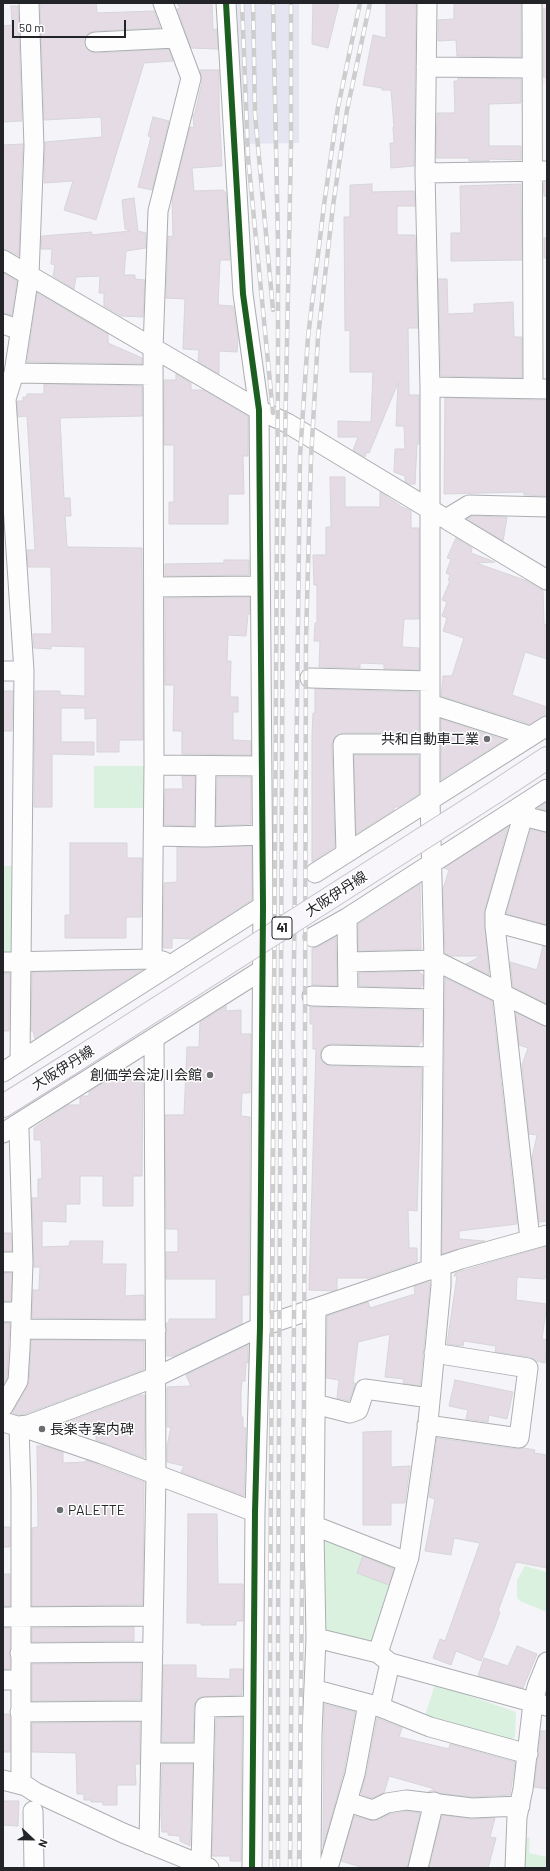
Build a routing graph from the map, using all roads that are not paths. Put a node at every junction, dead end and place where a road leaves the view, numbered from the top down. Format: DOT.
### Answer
graph roads {
  1 [pos="29,3"];
  2 [pos="163,3"];
  3 [pos="226,3"];
  4 [pos="427,3"];
  5 [pos="532,3"];
  6 [pos="176,38"];
  7 [pos="95,42"];
  8 [pos="426,67"];
  9 [pos="532,68"];
  10 [pos="540,171"];
  11 [pos="425,173"];
  12 [pos="3,260"];
  13 [pos="29,275"];
  14 [pos="12,327"];
  15 [pos="153,349"];
  16 [pos="14,373"];
  17 [pos="153,375"];
  18 [pos="430,387"];
  19 [pos="540,389"];
  20 [pos="259,410"];
  21 [pos="5,420"];
  22 [pos="547,507"];
  23 [pos="430,508"];
  24 [pos="446,519"];
  25 [pos="547,580"];
  26 [pos="260,586"];
  27 [pos="154,587"];
  28 [pos="3,671"];
  29 [pos="24,671"];
  30 [pos="310,678"];
  31 [pos="430,681"];
  32 [pos="430,704"];
  33 [pos="547,726"];
  34 [pos="530,736"];
  35 [pos="430,744"];
  36 [pos="547,758"];
  37 [pos="154,765"];
  38 [pos="206,766"];
  39 [pos="262,766"];
  40 [pos="547,789"];
  41 [pos="430,800"];
  42 [pos="525,809"];
  43 [pos="547,822"];
  44 [pos="262,835"];
  45 [pos="154,836"];
  46 [pos="205,837"];
  47 [pos="346,853"];
  48 [pos="432,864"];
  49 [pos="315,873"];
  50 [pos="263,906"];
  51 [pos="348,918"];
  52 [pos="495,922"];
  53 [pos="547,936"];
  54 [pos="313,937"];
  55 [pos="152,959"];
  56 [pos="434,960"];
  57 [pos="3,962"];
  58 [pos="22,962"];
  59 [pos="348,962"];
  60 [pos="173,964"];
  61 [pos="262,970"];
  62 [pos="503,994"];
  63 [pos="312,996"];
  64 [pos="348,997"];
  65 [pos="433,998"];
  66 [pos="547,1016"];
  67 [pos="154,1038"];
  68 [pos="331,1055"];
  69 [pos="433,1057"];
  70 [pos="20,1061"];
  71 [pos="3,1072"];
  72 [pos="3,1106"];
  73 [pos="10,1128"];
  74 [pos="538,1237"];
  75 [pos="3,1262"];
  76 [pos="23,1262"];
  77 [pos="436,1268"];
  78 [pos="316,1309"];
  79 [pos="15,1318"];
  80 [pos="260,1328"];
  81 [pos="156,1330"];
  82 [pos="434,1353"];
  83 [pos="156,1377"];
  84 [pos="430,1398"];
  85 [pos="316,1404"];
  86 [pos="3,1407"];
  87 [pos="11,1424"];
  88 [pos="427,1425"];
  89 [pos="156,1475"];
  90 [pos="255,1512"];
  91 [pos="314,1526"];
  92 [pos="407,1562"];
  93 [pos="153,1616"];
  94 [pos="12,1617"];
  95 [pos="316,1638"];
  96 [pos="153,1652"];
  97 [pos="20,1653"];
  98 [pos="384,1658"];
  99 [pos="547,1662"];
  100 [pos="12,1680"];
  101 [pos="314,1691"];
  102 [pos="540,1704"];
  103 [pos="253,1706"];
  104 [pos="374,1706"];
  105 [pos="151,1711"];
  106 [pos="20,1712"];
  107 [pos="151,1753"];
  108 [pos="204,1753"];
  109 [pos="528,1754"];
  110 [pos="12,1782"];
  111 [pos="348,1802"];
  112 [pos="434,1802"];
  113 [pos="520,1806"];
  114 [pos="33,1811"];
  115 [pos="149,1844"];
  116 [pos="205,1867"];
  117 [pos="34,1868"];
  118 [pos="252,1868"];
  119 [pos="311,1868"];
  120 [pos="328,1868"];
  121 [pos="418,1868"];
  122 [pos="515,1868"];
  1 -- 13 [label="street"];
  2 -- 6 [label="street"];
  3 -- 20 [label="street"];
  4 -- 8 [label="street"];
  5 -- 9 [label="street"];
  6 -- 7 [label="street"];
  6 -- 15 [label="street"];
  8 -- 9 [label="street"];
  8 -- 11 [label="street"];
  9 -- 10 [label="street"];
  10 -- 11 [label="street"];
  10 -- 19 [label="street"];
  11 -- 18 [label="street"];
  12 -- 13 [label="street"];
  13 -- 14 [label="street"];
  13 -- 15 [label="street"];
  14 -- 16 [label="street"];
  15 -- 17 [label="street"];
  15 -- 20 [label="street"];
  16 -- 17 [label="street"];
  16 -- 21 [label="street"];
  17 -- 27 [label="street"];
  18 -- 19 [label="street"];
  18 -- 23 [label="street"];
  20 -- 23 [label="street"];
  20 -- 26 [label="street"];
  21 -- 29 [label="street"];
  22 -- 24 [label="street"];
  23 -- 24 [label="street"];
  23 -- 31 [label="street"];
  24 -- 25 [label="street"];
  26 -- 27 [label="street"];
  26 -- 39 [label="street"];
  27 -- 37 [label="street"];
  28 -- 29 [label="street"];
  29 -- 58 [label="street"];
  30 -- 31 [label="street"];
  31 -- 32 [label="street"];
  32 -- 34 [label="street"];
  32 -- 35 [label="street"];
  33 -- 34 [label="street"];
  34 -- 41 [label="street"];
  35 -- 41 [label="street"];
  35 -- 47 [label="street"];
  36 -- 72 [label="main road, 大阪伊丹線 / 41, bridge"];
  37 -- 38 [label="street"];
  37 -- 45 [label="street"];
  38 -- 39 [label="street"];
  38 -- 46 [label="street"];
  39 -- 44 [label="street"];
  40 -- 42 [label="street"];
  41 -- 47 [label="street"];
  41 -- 48 [label="street"];
  42 -- 43 [label="street"];
  42 -- 48 [label="street"];
  42 -- 52 [label="street"];
  44 -- 46 [label="street"];
  44 -- 50 [label="street"];
  45 -- 46 [label="street"];
  45 -- 55 [label="street"];
  47 -- 49 [label="street"];
  48 -- 51 [label="street"];
  48 -- 56 [label="street"];
  50 -- 60 [label="street"];
  50 -- 61 [label="street"];
  51 -- 54 [label="street"];
  51 -- 59 [label="street"];
  52 -- 53 [label="street"];
  52 -- 62 [label="street"];
  55 -- 58 [label="street"];
  55 -- 60 [label="street"];
  56 -- 59 [label="street"];
  56 -- 62 [label="street"];
  56 -- 65 [label="street"];
  57 -- 58 [label="street"];
  58 -- 70 [label="street"];
  59 -- 64 [label="street"];
  60 -- 70 [label="street"];
  61 -- 67 [label="street"];
  61 -- 80 [label="street"];
  62 -- 66 [label="street"];
  62 -- 74 [label="street"];
  63 -- 64 [label="street"];
  64 -- 65 [label="street"];
  65 -- 69 [label="street"];
  67 -- 73 [label="street"];
  67 -- 81 [label="street"];
  68 -- 69 [label="street"];
  69 -- 77 [label="street"];
  70 -- 71 [label="street"];
  73 -- 76 [label="street"];
  74 -- 77 [label="street"];
  75 -- 76 [label="street"];
  76 -- 79 [label="street"];
  77 -- 78 [label="street"];
  77 -- 82 [label="street"];
  78 -- 80 [label="street"];
  78 -- 85 [label="street"];
  79 -- 81 [label="street"];
  79 -- 86 [label="street"];
  80 -- 83 [label="street"];
  80 -- 90 [label="street"];
  81 -- 83 [label="street"];
  82 -- 84 [label="street"];
  82 -- 88 [label="street"];
  83 -- 87 [label="street"];
  83 -- 89 [label="street"];
  84 -- 85 [label="street"];
  84 -- 88 [label="street"];
  85 -- 91 [label="street"];
  87 -- 89 [label="street"];
  87 -- 94 [label="street"];
  88 -- 92 [label="street"];
  89 -- 90 [label="street"];
  89 -- 93 [label="street"];
  90 -- 103 [label="street"];
  91 -- 92 [label="street"];
  91 -- 95 [label="street"];
  92 -- 98 [label="street"];
  93 -- 94 [label="street"];
  93 -- 96 [label="street"];
  94 -- 97 [label="street"];
  95 -- 98 [label="street"];
  95 -- 101 [label="street"];
  96 -- 97 [label="street"];
  96 -- 105 [label="street"];
  97 -- 100 [label="street"];
  98 -- 102 [label="street"];
  98 -- 104 [label="street"];
  99 -- 102 [label="street"];
  100 -- 106 [label="street"];
  101 -- 104 [label="street"];
  101 -- 119 [label="street"];
  102 -- 109 [label="street"];
  103 -- 108 [label="street"];
  103 -- 118 [label="street"];
  104 -- 109 [label="street"];
  104 -- 111 [label="street"];
  105 -- 106 [label="street"];
  105 -- 107 [label="street"];
  106 -- 110 [label="street"];
  107 -- 108 [label="street"];
  107 -- 115 [label="street"];
  108 -- 116 [label="street"];
  109 -- 113 [label="street"];
  110 -- 115 [label="street"];
  111 -- 112 [label="street"];
  111 -- 120 [label="street"];
  112 -- 113 [label="street"];
  112 -- 121 [label="street"];
  113 -- 122 [label="street"];
  114 -- 117 [label="street"];
  115 -- 116 [label="street"];
}
